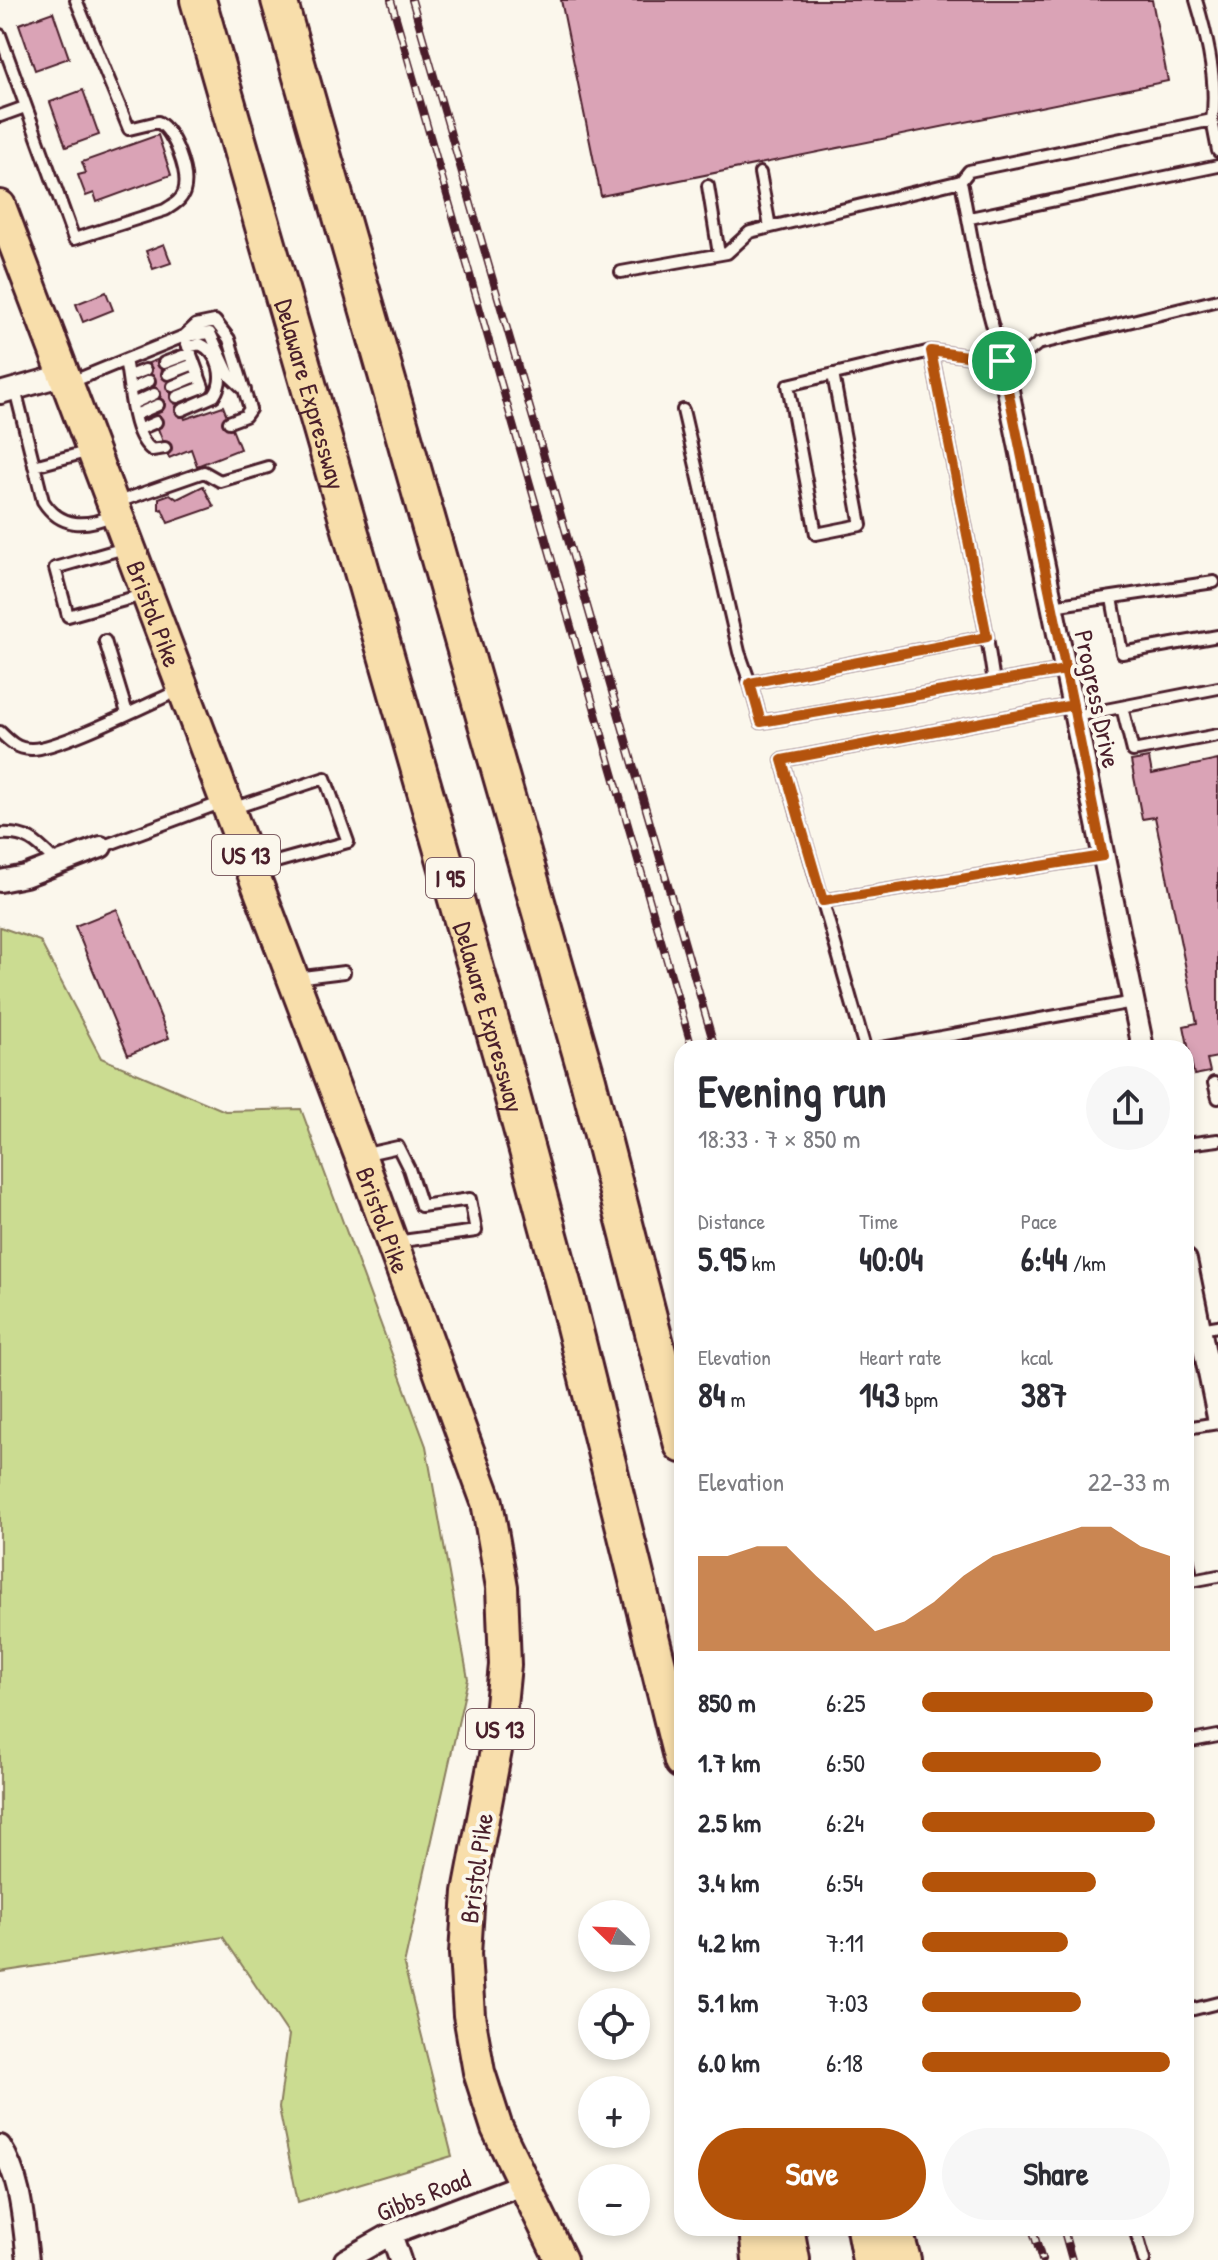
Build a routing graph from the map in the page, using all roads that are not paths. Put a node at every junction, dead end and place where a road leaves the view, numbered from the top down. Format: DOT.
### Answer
graph roads {
  1 [pos="76,0"];
  2 [pos="198,0"];
  3 [pos="279,0"];
  4 [pos="1196,0"];
  5 [pos="0,35"];
  6 [pos="25,107"];
  7 [pos="0,116"];
  8 [pos="1212,120"];
  9 [pos="1218,151"];
  10 [pos="1218,166"];
  11 [pos="760,173"];
  12 [pos="961,181"];
  13 [pos="708,186"];
  14 [pos="0,206"];
  15 [pos="970,218"];
  16 [pos="770,227"];
  17 [pos="719,254"];
  18 [pos="621,272"];
  19 [pos="1218,300"];
  20 [pos="189,350"];
  21 [pos="931,351"];
  22 [pos="125,360"];
  23 [pos="1003,366"];
  24 [pos="166,369"];
  25 [pos="833,374"];
  26 [pos="199,375"];
  27 [pos="129,376"];
  28 [pos="66,379"];
  29 [pos="173,386"];
  30 [pos="132,389"];
  31 [pos="7,391"];
  32 [pos="177,397"];
  33 [pos="156,400"];
  34 [pos="134,409"];
  35 [pos="182,410"];
  36 [pos="683,410"];
  37 [pos="156,422"];
  38 [pos="229,422"];
  39 [pos="140,429"];
  40 [pos="165,448"];
  41 [pos="93,450"];
  42 [pos="34,466"];
  43 [pos="268,467"];
  44 [pos="115,509"];
  45 [pos="130,547"];
  46 [pos="1214,582"];
  47 [pos="148,594"];
  48 [pos="1112,598"];
  49 [pos="1052,606"];
  50 [pos="1218,636"];
  51 [pos="987,637"];
  52 [pos="105,641"];
  53 [pos="1065,670"];
  54 [pos="994,682"];
  55 [pos="750,683"];
  56 [pos="184,688"];
  57 [pos="1218,688"];
  58 [pos="1122,707"];
  59 [pos="1074,710"];
  60 [pos="127,713"];
  61 [pos="0,732"];
  62 [pos="1218,735"];
  63 [pos="228,806"];
  64 [pos="0,834"];
  65 [pos="101,847"];
  66 [pos="1103,856"];
  67 [pos="58,864"];
  68 [pos="252,869"];
  69 [pos="0,881"];
  70 [pos="823,901"];
  71 [pos="344,972"];
  72 [pos="293,979"];
  73 [pos="1133,1002"];
  74 [pos="863,1040"];
  75 [pos="925,1040"];
  76 [pos="1141,1040"];
  77 [pos="1214,1083"];
  78 [pos="1218,1098"];
  79 [pos="1218,1140"];
  80 [pos="1194,1143"];
  81 [pos="360,1155"];
  82 [pos="392,1242"];
  83 [pos="1194,1283"];
  84 [pos="1209,1327"];
  85 [pos="674,1414"];
  86 [pos="1218,1420"];
  87 [pos="1194,1426"];
  88 [pos="1218,1576"];
  89 [pos="1194,1580"];
  90 [pos="674,1729"];
  91 [pos="1218,1736"];
  92 [pos="1194,1740"];
  93 [pos="1218,2003"];
  94 [pos="1194,2009"];
  95 [pos="0,2146"];
  96 [pos="522,2184"];
  97 [pos="391,2234"];
  98 [pos="758,2236"];
  99 [pos="788,2236"];
  100 [pos="866,2236"];
  101 [pos="896,2236"];
  102 [pos="1137,2236"];
  103 [pos="28,2260"];
  104 [pos="345,2260"];
  105 [pos="400,2260"];
  106 [pos="561,2260"];
  107 [pos="760,2260"];
  108 [pos="792,2260"];
  109 [pos="870,2260"];
  110 [pos="903,2260"];
  111 [pos="1144,2260"];
  1 -- 6 [label="lane"];
  2 -- 90 [label="highway, Delaware Expressway / I 95"];
  3 -- 85 [label="highway"];
  4 -- 8 [label="lane"];
  5 -- 6 [label="lane"];
  6 -- 7 [label="lane"];
  8 -- 9 [label="lane"];
  8 -- 12 [label="lane"];
  10 -- 15 [label="lane"];
  11 -- 16 [label="lane"];
  12 -- 15 [label="lane"];
  12 -- 16 [label="lane"];
  13 -- 17 [label="lane"];
  14 -- 28 [label="main road, Bristol Pike / US 13"];
  15 -- 23 [label="lane"];
  16 -- 17 [label="lane"];
  17 -- 18 [label="lane"];
  19 -- 23 [label="lane"];
  20 -- 22 [label="lane"];
  20 -- 24 [label="lane"];
  20 -- 26 [label="lane"];
  20 -- 35 [label="lane"];
  20 -- 38 [label="lane"];
  21 -- 23 [label="lane"];
  21 -- 25 [label="lane"];
  21 -- 51 [label="lane"];
  22 -- 27 [label="lane"];
  22 -- 28 [label="lane"];
  23 -- 49 [label="street, Progress Drive"];
  25 -- 25 [label="lane"];
  26 -- 29 [label="lane"];
  26 -- 32 [label="lane"];
  27 -- 30 [label="lane"];
  27 -- 30 [label="lane"];
  28 -- 31 [label="street"];
  28 -- 41 [label="main road, Bristol Pike / US 13"];
  30 -- 34 [label="lane"];
  31 -- 42 [label="lane"];
  33 -- 34 [label="lane"];
  34 -- 39 [label="lane"];
  36 -- 55 [label="lane"];
  37 -- 39 [label="lane"];
  39 -- 40 [label="lane"];
  41 -- 42 [label="lane"];
  41 -- 44 [label="main road, Bristol Pike / US 13"];
  42 -- 44 [label="lane"];
  43 -- 44 [label="lane"];
  44 -- 45 [label="main road, Bristol Pike / US 13"];
  45 -- 47 [label="main road, Bristol Pike / US 13"];
  45 -- 47 [label="lane"];
  46 -- 48 [label="lane"];
  47 -- 56 [label="main road, Bristol Pike / US 13"];
  48 -- 49 [label="lane"];
  48 -- 50 [label="lane"];
  49 -- 53 [label="street, Progress Drive"];
  51 -- 54 [label="lane"];
  51 -- 55 [label="lane"];
  52 -- 60 [label="lane"];
  53 -- 54 [label="lane"];
  53 -- 59 [label="street, Progress Drive"];
  54 -- 55 [label="lane"];
  56 -- 60 [label="lane"];
  56 -- 63 [label="main road, Bristol Pike / US 13"];
  57 -- 58 [label="lane"];
  58 -- 59 [label="lane"];
  58 -- 62 [label="lane"];
  59 -- 66 [label="street, Progress Drive"];
  59 -- 70 [label="lane"];
  60 -- 61 [label="lane"];
  63 -- 65 [label="lane"];
  63 -- 68 [label="main road, Bristol Pike / US 13"];
  63 -- 68 [label="lane"];
  64 -- 67 [label="lane"];
  65 -- 67 [label="street"];
  66 -- 70 [label="lane"];
  66 -- 73 [label="street, Progress Drive"];
  67 -- 69 [label="street"];
  68 -- 72 [label="main road, Bristol Pike / US 13"];
  70 -- 74 [label="lane"];
  71 -- 72 [label="lane"];
  72 -- 81 [label="main road, Bristol Pike / US 13"];
  73 -- 75 [label="lane"];
  73 -- 76 [label="street, Progress Drive"];
  77 -- 78 [label="lane"];
  79 -- 80 [label="lane"];
  81 -- 82 [label="main road, Bristol Pike / US 13"];
  81 -- 82 [label="lane"];
  82 -- 96 [label="main road, Bristol Pike / US 13"];
  83 -- 84 [label="street"];
  84 -- 86 [label="street"];
  86 -- 87 [label="lane"];
  88 -- 89 [label="lane"];
  91 -- 92 [label="lane"];
  93 -- 94 [label="lane"];
  95 -- 103 [label="street"];
  96 -- 97 [label="street, Gibbs Road"];
  96 -- 106 [label="main road, Bristol Pike / US 13"];
  97 -- 104 [label="street, Gibbs Road"];
  97 -- 105 [label="street"];
  98 -- 107 [label="highway"];
  99 -- 108 [label="highway"];
  100 -- 109 [label="highway"];
  101 -- 110 [label="highway"];
  102 -- 111 [label="lane"];
}
